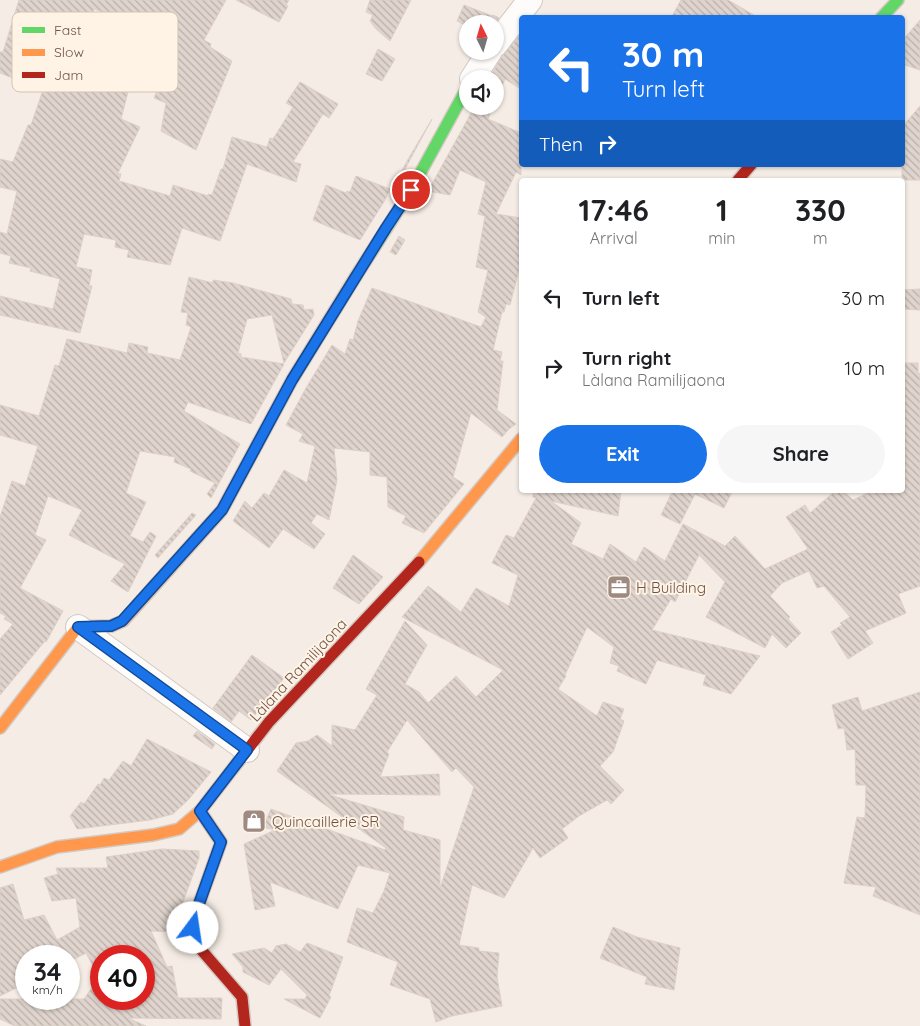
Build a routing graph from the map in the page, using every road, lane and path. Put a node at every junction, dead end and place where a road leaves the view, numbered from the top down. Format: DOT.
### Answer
graph roads {
  1 [pos="530,0"];
  2 [pos="898,0"];
  3 [pos="885,15"];
  4 [pos="504,33"];
  5 [pos="459,102"];
  6 [pos="749,167"];
  7 [pos="740,178"];
  8 [pos="519,441"];
  9 [pos="78,627"];
  10 [pos="0,728"];
  11 [pos="247,750"];
  12 [pos="200,811"];
  13 [pos="0,867"];
  14 [pos="245,1026"];
  1 -- 4 [label="street"];
  2 -- 3 [label="street"];
  5 -- 9 [label="street"];
  6 -- 7 [label="street"];
  8 -- 11 [label="street, Làlana Ramilijaona"];
  9 -- 10 [label="street"];
  9 -- 11 [label="street"];
  11 -- 12 [label="street, Làlana Ramilijaona"];
  12 -- 13 [label="street, Làlana Ramilijaona"];
  12 -- 14 [label="street"];
}
